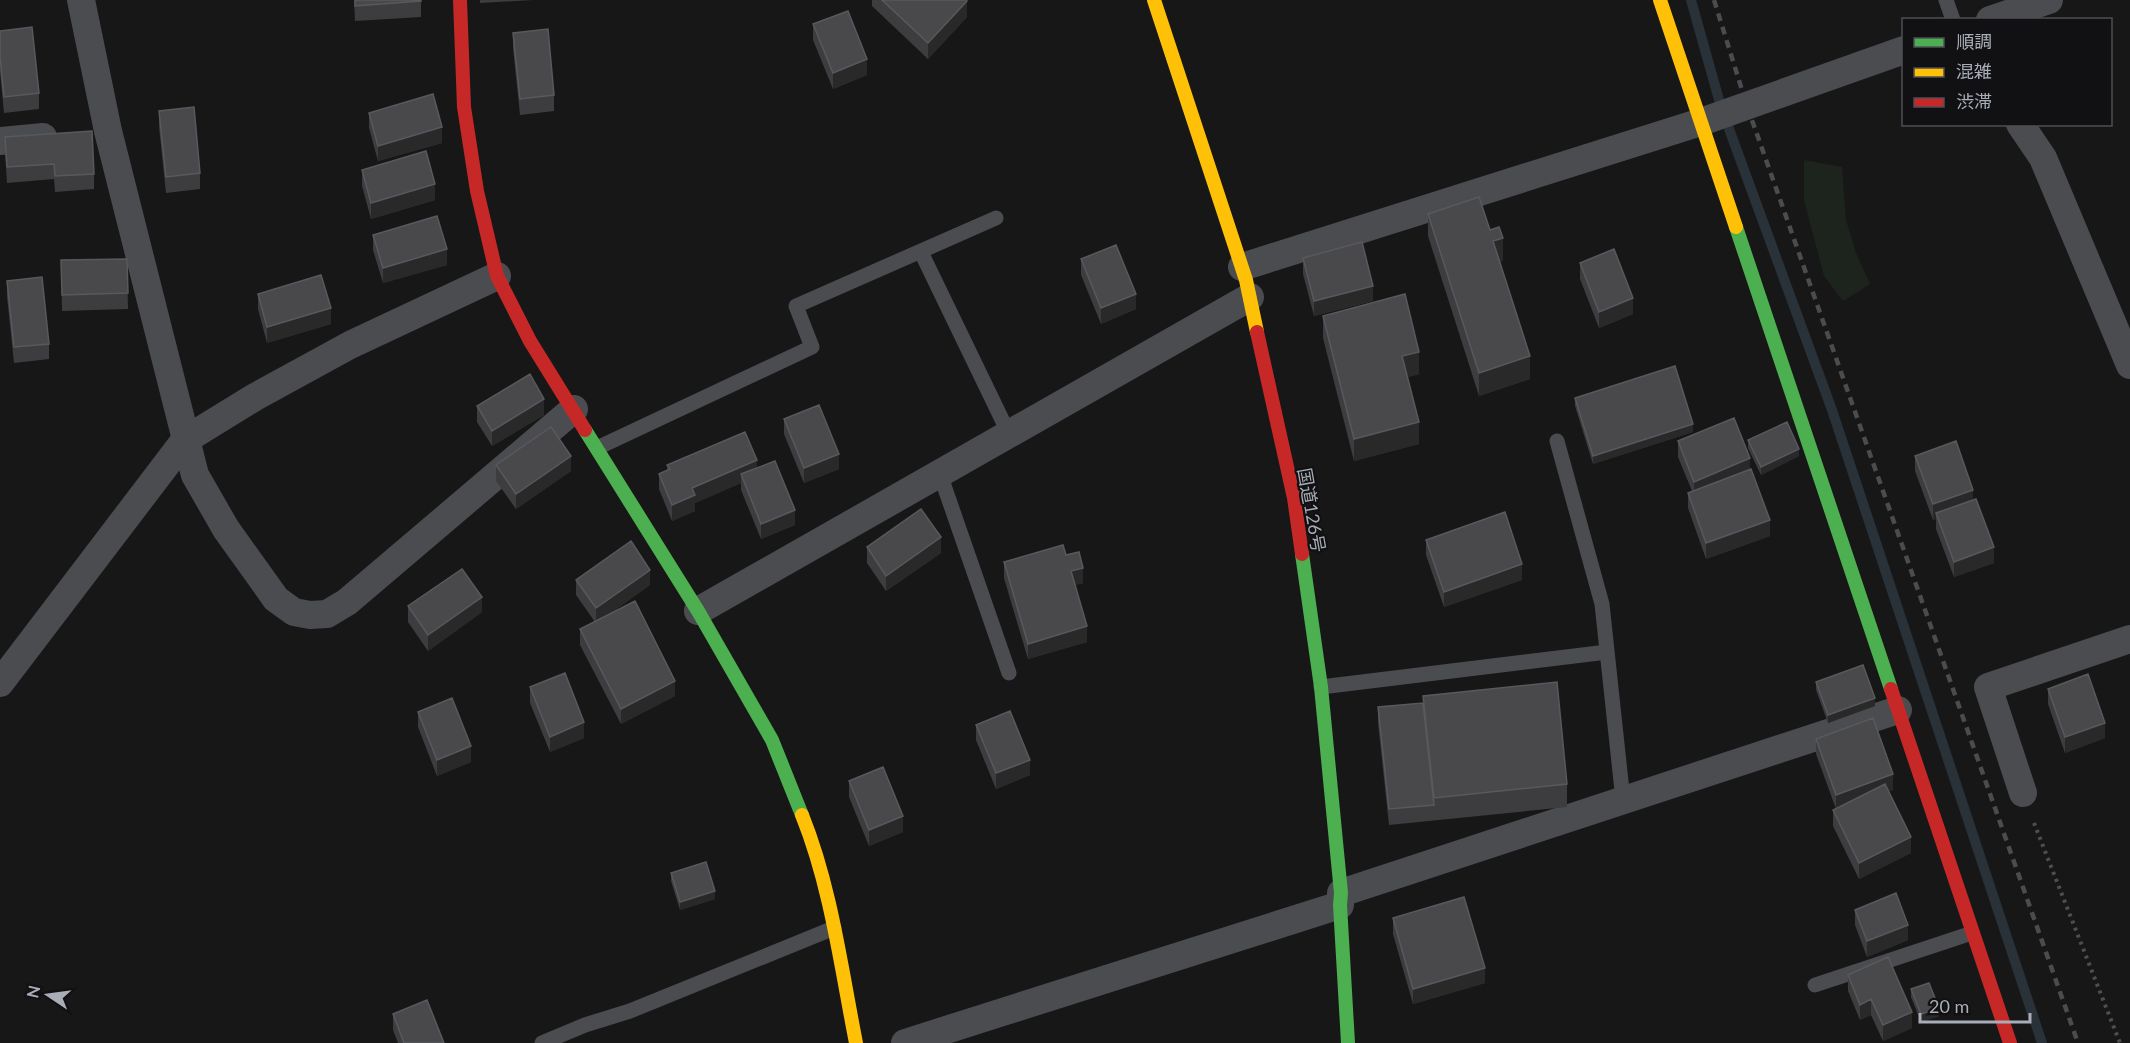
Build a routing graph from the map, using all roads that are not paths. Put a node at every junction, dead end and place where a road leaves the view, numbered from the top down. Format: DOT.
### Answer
graph roads {
  1 [pos="81,0"];
  2 [pos="460,0"];
  3 [pos="1154,0"];
  4 [pos="1660,0"];
  5 [pos="1946,0"];
  6 [pos="2049,0"];
  7 [pos="1952,18"];
  8 [pos="1996,18"];
  9 [pos="1902,51"];
  10 [pos="1713,118"];
  11 [pos="2021,126"];
  12 [pos="86,133"];
  13 [pos="0,141"];
  14 [pos="996,218"];
  15 [pos="921,252"];
  16 [pos="1242,267"];
  17 [pos="497,276"];
  18 [pos="1250,297"];
  19 [pos="2130,365"];
  20 [pos="574,409"];
  21 [pos="1009,434"];
  22 [pos="185,440"];
  23 [pos="1557,441"];
  24 [pos="597,448"];
  25 [pos="940,474"];
  26 [pos="698,611"];
  27 [pos="2130,639"];
  28 [pos="1607,652"];
  29 [pos="1009,673"];
  30 [pos="0,683"];
  31 [pos="1321,687"];
  32 [pos="1898,710"];
  33 [pos="2023,794"];
  34 [pos="1623,800"];
  35 [pos="1341,899"];
  36 [pos="834,928"];
  37 [pos="1972,933"];
  38 [pos="1815,985"];
  39 [pos="542,1043"];
  40 [pos="856,1043"];
  41 [pos="905,1043"];
  42 [pos="1348,1043"];
  43 [pos="2010,1043"];
  1 -- 12 [label="street"];
  2 -- 17 [label="main road"];
  3 -- 16 [label="main road, 国道126号"];
  4 -- 10 [label="main road"];
  5 -- 7 [label="lane"];
  6 -- 8 [label="street"];
  9 -- 10 [label="street"];
  10 -- 16 [label="street"];
  10 -- 32 [label="main road"];
  11 -- 19 [label="street"];
  12 -- 13 [label="street"];
  12 -- 22 [label="street"];
  14 -- 15 [label="lane"];
  15 -- 21 [label="lane"];
  15 -- 24 [label="lane"];
  16 -- 18 [label="main road, 国道126号"];
  17 -- 20 [label="main road"];
  17 -- 22 [label="street"];
  18 -- 21 [label="street"];
  18 -- 31 [label="main road, 国道126号"];
  20 -- 22 [label="street"];
  20 -- 24 [label="main road"];
  21 -- 25 [label="street"];
  22 -- 30 [label="street"];
  23 -- 28 [label="lane"];
  24 -- 26 [label="main road"];
  25 -- 26 [label="street"];
  25 -- 29 [label="lane"];
  26 -- 36 [label="main road"];
  27 -- 33 [label="street"];
  28 -- 31 [label="lane"];
  28 -- 34 [label="lane"];
  31 -- 35 [label="main road, 国道126号"];
  32 -- 34 [label="street"];
  32 -- 37 [label="main road"];
  34 -- 35 [label="street"];
  35 -- 41 [label="street"];
  35 -- 42 [label="main road, 国道126号"];
  36 -- 39 [label="lane"];
  36 -- 40 [label="main road"];
  37 -- 38 [label="lane"];
  37 -- 43 [label="main road"];
}
